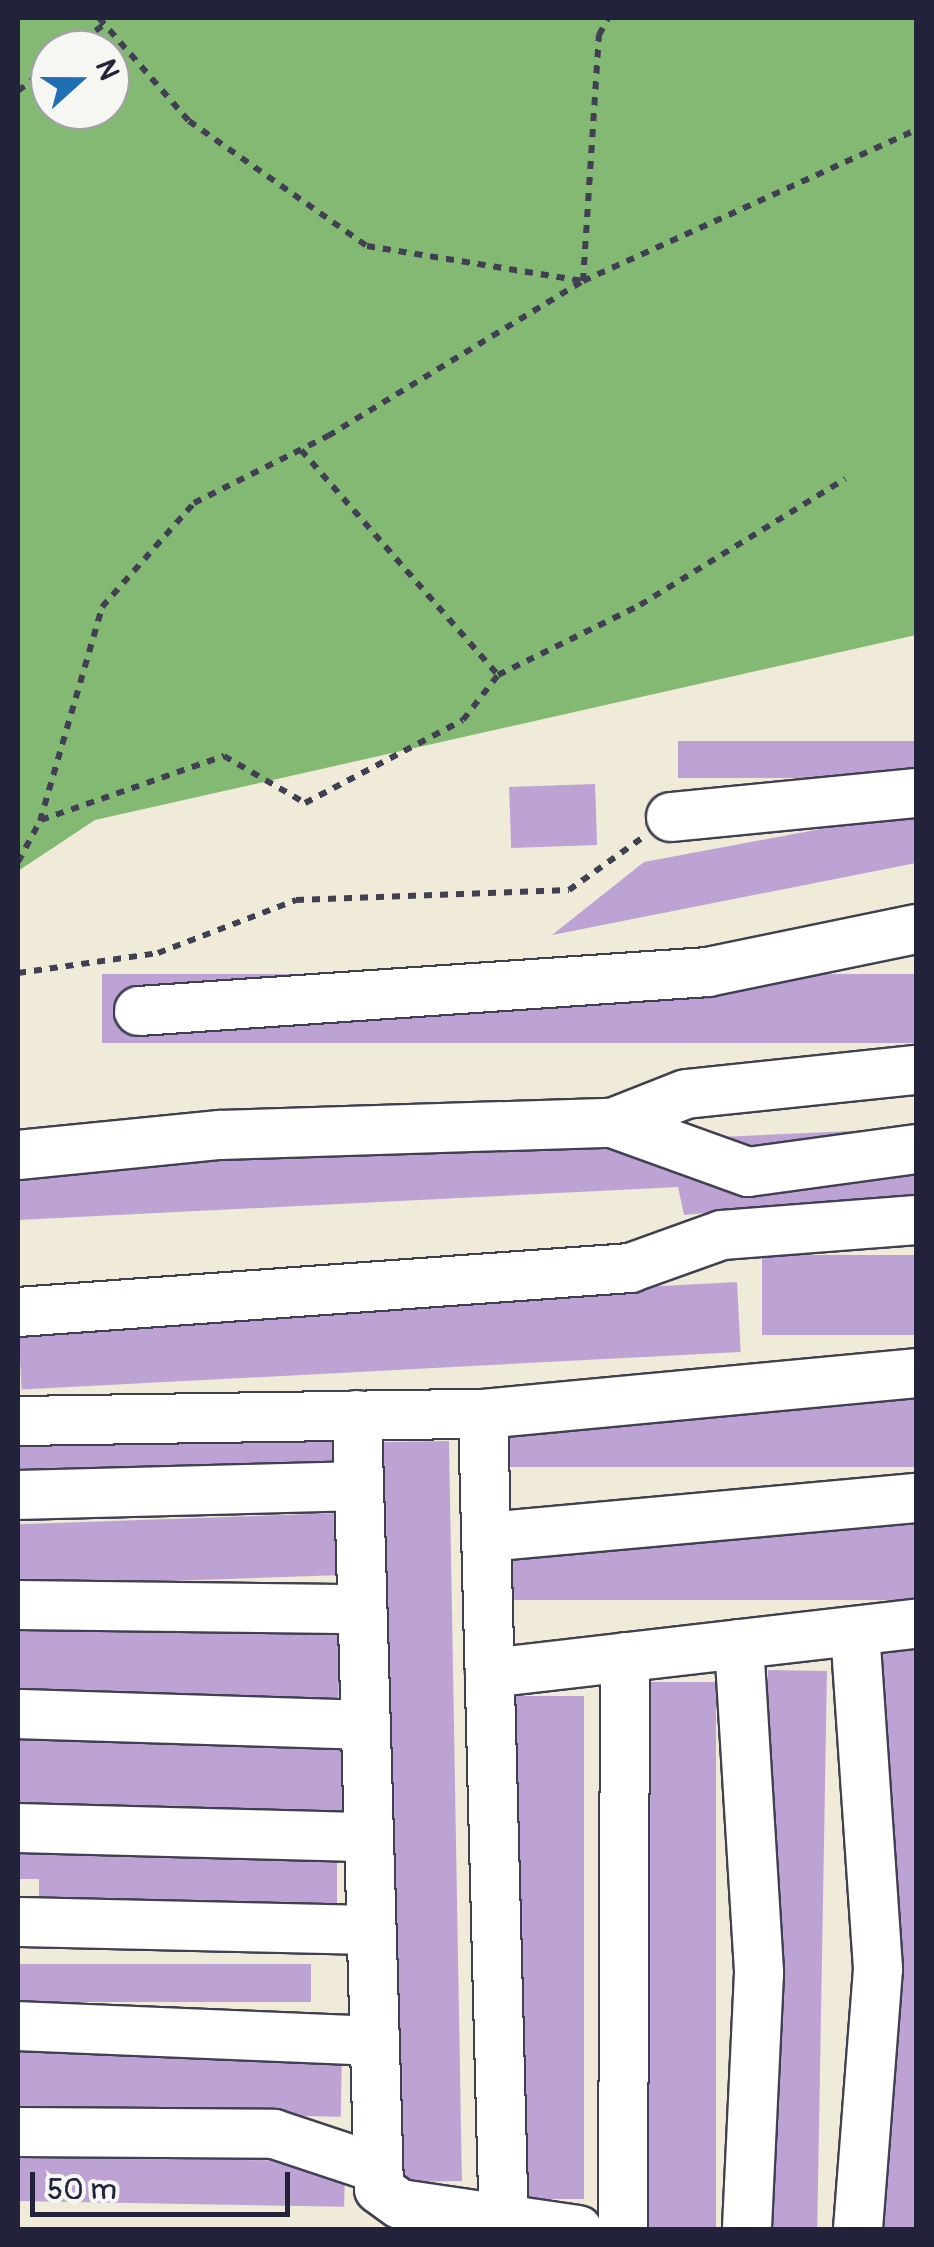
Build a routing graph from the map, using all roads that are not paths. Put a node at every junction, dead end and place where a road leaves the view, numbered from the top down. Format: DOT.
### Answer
graph roads {
  1 [pos="916,793"];
  2 [pos="671,817"];
  3 [pos="916,929"];
  4 [pos="140,1011"];
  5 [pos="916,1070"];
  6 [pos="612,1123"];
  7 [pos="916,1150"];
  8 [pos="18,1155"];
  9 [pos="916,1220"];
  10 [pos="18,1312"];
  11 [pos="916,1373"];
  12 [pos="484,1414"];
  13 [pos="357,1415"];
  14 [pos="18,1422"];
  15 [pos="357,1486"];
  16 [pos="18,1495"];
  17 [pos="916,1498"];
  18 [pos="487,1536"];
  19 [pos="18,1605"];
  20 [pos="356,1609"];
  21 [pos="916,1624"];
  22 [pos="856,1631"];
  23 [pos="738,1644"];
  24 [pos="625,1657"];
  25 [pos="490,1673"];
  26 [pos="18,1714"];
  27 [pos="360,1725"];
  28 [pos="18,1828"];
  29 [pos="364,1837"];
  30 [pos="18,1922"];
  31 [pos="368,1930"];
  32 [pos="18,2026"];
  33 [pos="371,2041"];
  34 [pos="18,2132"];
  35 [pos="377,2195"];
  36 [pos="504,2223"];
  37 [pos="578,2230"];
  38 [pos="623,2230"];
  39 [pos="747,2230"];
  40 [pos="858,2230"];
  1 -- 2 [label="lane"];
  3 -- 4 [label="lane"];
  5 -- 6 [label="lane"];
  6 -- 7 [label="lane"];
  6 -- 8 [label="lane"];
  9 -- 10 [label="lane"];
  11 -- 12 [label="lane"];
  12 -- 13 [label="lane"];
  12 -- 18 [label="lane"];
  13 -- 14 [label="lane"];
  13 -- 15 [label="lane"];
  15 -- 16 [label="lane"];
  15 -- 20 [label="lane"];
  17 -- 18 [label="lane"];
  18 -- 25 [label="lane"];
  19 -- 20 [label="lane"];
  20 -- 27 [label="lane"];
  21 -- 22 [label="lane"];
  22 -- 23 [label="lane"];
  22 -- 40 [label="lane"];
  23 -- 24 [label="lane"];
  23 -- 39 [label="lane"];
  24 -- 25 [label="lane"];
  24 -- 38 [label="lane"];
  25 -- 36 [label="lane"];
  26 -- 27 [label="lane"];
  27 -- 29 [label="lane"];
  28 -- 29 [label="lane"];
  29 -- 31 [label="lane"];
  30 -- 31 [label="lane"];
  31 -- 33 [label="lane"];
  32 -- 33 [label="lane"];
  33 -- 35 [label="lane"];
  34 -- 35 [label="lane"];
  35 -- 36 [label="lane"];
  36 -- 37 [label="lane"];
}
